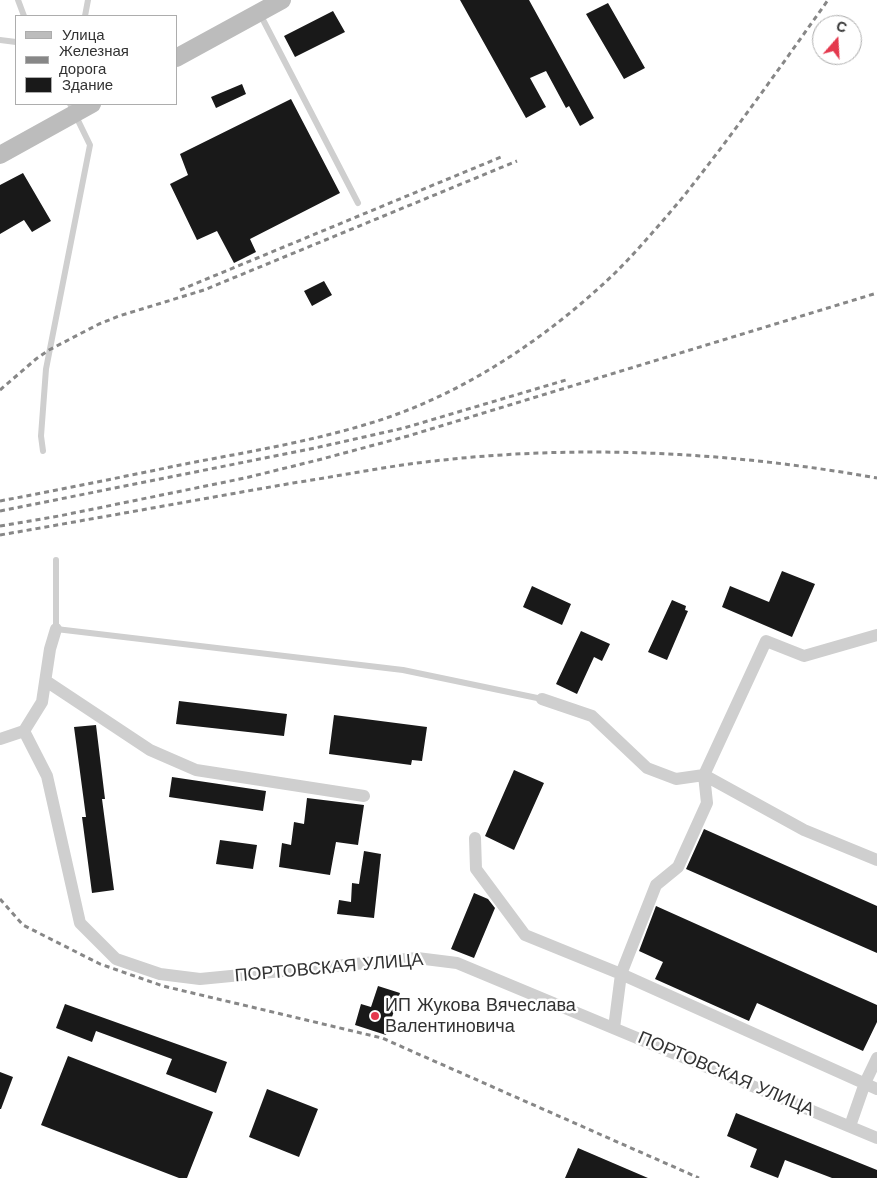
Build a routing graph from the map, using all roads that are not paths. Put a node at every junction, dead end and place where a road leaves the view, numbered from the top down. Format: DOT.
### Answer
graph roads {
  1 [pos="18,0"];
  2 [pos="88,0"];
  3 [pos="282,0"];
  4 [pos="259,13"];
  5 [pos="24,15"];
  6 [pos="85,15"];
  7 [pos="0,40"];
  8 [pos="15,42"];
  9 [pos="178,57"];
  10 [pos="87,105"];
  11 [pos="73,108"];
  12 [pos="0,155"];
  13 [pos="358,203"];
  14 [pos="43,451"];
  15 [pos="56,560"];
  16 [pos="56,629"];
  17 [pos="877,635"];
  18 [pos="46,681"];
  19 [pos="542,699"];
  20 [pos="24,731"];
  21 [pos="0,739"];
  22 [pos="704,775"];
  23 [pos="364,796"];
  24 [pos="475,838"];
  25 [pos="877,860"];
  26 [pos="621,974"];
  27 [pos="614,1028"];
  28 [pos="877,1058"];
  29 [pos="871,1086"];
  30 [pos="850,1126"];
  31 [pos="877,1138"];
  1 -- 5 [label="lane"];
  2 -- 6 [label="lane"];
  3 -- 4 [label="main road"];
  4 -- 9 [label="main road"];
  4 -- 13 [label="lane"];
  7 -- 8 [label="lane"];
  10 -- 11 [label="main road"];
  11 -- 12 [label="main road"];
  11 -- 14 [label="lane"];
  15 -- 16 [label="lane"];
  16 -- 18 [label="street"];
  16 -- 19 [label="lane"];
  17 -- 22 [label="street"];
  18 -- 20 [label="street"];
  18 -- 23 [label="street"];
  19 -- 22 [label="street"];
  20 -- 21 [label="street"];
  20 -- 27 [label="street, ПОРТОВСКАЯ УЛИЦА"];
  22 -- 25 [label="street"];
  22 -- 26 [label="street"];
  24 -- 26 [label="street"];
  26 -- 27 [label="street"];
  26 -- 29 [label="street"];
  27 -- 30 [label="street, ПОРТОВСКАЯ УЛИЦА"];
  28 -- 29 [label="street"];
  29 -- 30 [label="street"];
  30 -- 31 [label="street, ПОРТОВСКАЯ УЛИЦА"];
}
